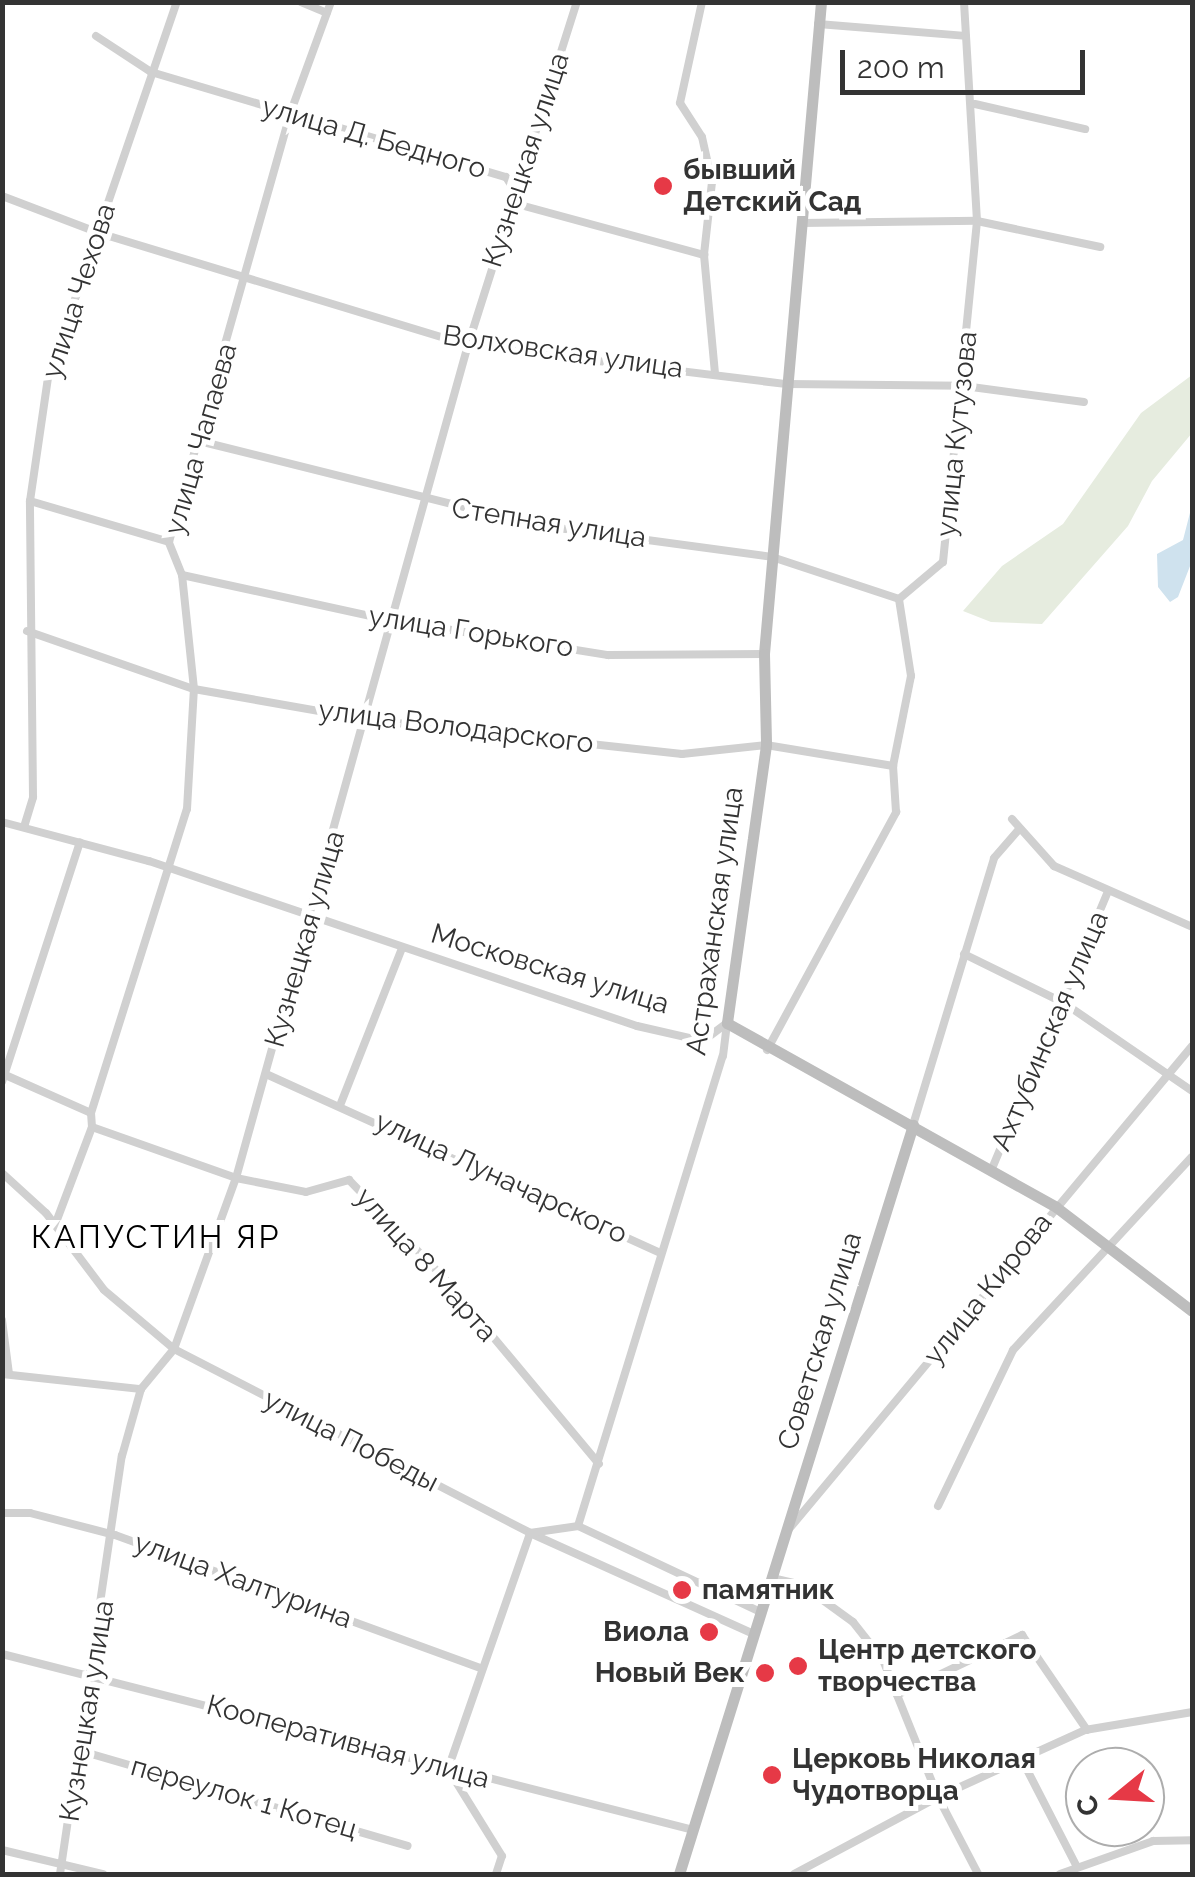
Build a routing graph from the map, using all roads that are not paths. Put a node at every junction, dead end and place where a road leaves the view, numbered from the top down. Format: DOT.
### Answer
graph roads {
  1 [pos="178,2"];
  2 [pos="300,2"];
  3 [pos="330,2"];
  4 [pos="577,2"];
  5 [pos="702,2"];
  6 [pos="820,2"];
  7 [pos="964,2"];
  8 [pos="327,12"];
  9 [pos="818,24"];
  10 [pos="96,36"];
  11 [pos="966,36"];
  12 [pos="151,72"];
  13 [pos="975,104"];
  14 [pos="290,114"];
  15 [pos="1085,129"];
  16 [pos="515,191"];
  17 [pos="2,196"];
  18 [pos="978,221"];
  19 [pos="800,223"];
  20 [pos="98,232"];
  21 [pos="1100,247"];
  22 [pos="704,255"];
  23 [pos="248,278"];
  24 [pos="468,345"];
  25 [pos="715,374"];
  26 [pos="787,384"];
  27 [pos="964,386"];
  28 [pos="1084,402"];
  29 [pos="199,441"];
  30 [pos="30,501"];
  31 [pos="425,502"];
  32 [pos="169,542"];
  33 [pos="772,557"];
  34 [pos="182,575"];
  35 [pos="900,600"];
  36 [pos="389,620"];
  37 [pos="27,631"];
  38 [pos="764,654"];
  39 [pos="194,689"];
  40 [pos="369,720"];
  41 [pos="766,745"];
  42 [pos="893,766"];
  43 [pos="1012,819"];
  44 [pos="2,822"];
  45 [pos="24,827"];
  46 [pos="1019,829"];
  47 [pos="80,842"];
  48 [pos="164,866"];
  49 [pos="1108,891"];
  50 [pos="311,917"];
  51 [pos="1192,926"];
  52 [pos="402,948"];
  53 [pos="964,954"];
  54 [pos="1064,1003"];
  55 [pos="726,1023"];
  56 [pos="1192,1046"];
  57 [pos="767,1050"];
  58 [pos="1170,1073"];
  59 [pos="266,1074"];
  60 [pos="3,1077"];
  61 [pos="1192,1091"];
  62 [pos="341,1103"];
  63 [pos="91,1113"];
  64 [pos="914,1125"];
  65 [pos="92,1127"];
  66 [pos="1192,1158"];
  67 [pos="990,1171"];
  68 [pos="2,1173"];
  69 [pos="236,1178"];
  70 [pos="1056,1207"];
  71 [pos="55,1225"];
  72 [pos="1107,1250"];
  73 [pos="661,1252"];
  74 [pos="1192,1312"];
  75 [pos="2,1320"];
  76 [pos="174,1349"];
  77 [pos="6,1374"];
  78 [pos="141,1389"];
  79 [pos="599,1464"];
  80 [pos="938,1506"];
  81 [pos="2,1513"];
  82 [pos="578,1526"];
  83 [pos="530,1532"];
  84 [pos="786,1532"];
  85 [pos="116,1535"];
  86 [pos="772,1578"];
  87 [pos="761,1612"];
  88 [pos="754,1634"];
  89 [pos="2,1654"];
  90 [pos="480,1668"];
  91 [pos="95,1674"];
  92 [pos="897,1695"];
  93 [pos="1192,1712"];
  94 [pos="1087,1730"];
  95 [pos="81,1752"];
  96 [pos="1021,1758"];
  97 [pos="448,1769"];
  98 [pos="938,1798"];
  99 [pos="693,1830"];
  100 [pos="1192,1840"];
  101 [pos="407,1846"];
  102 [pos="2,1850"];
  103 [pos="1076,1865"];
  104 [pos="60,1869"];
  105 [pos="103,1874"];
  106 [pos="496,1874"];
  107 [pos="679,1874"];
  108 [pos="794,1874"];
  109 [pos="978,1874"];
  110 [pos="1060,1874"];
  1 -- 12 [label="street, улица Чехова"];
  2 -- 8 [label="street"];
  3 -- 8 [label="street, улица Чапаева"];
  4 -- 16 [label="street, Кузнецкая улица"];
  5 -- 22 [label="street"];
  6 -- 9 [label="street, Астраханская улица"];
  7 -- 11 [label="street, улица Кутузова"];
  8 -- 14 [label="street, улица Чапаева"];
  9 -- 11 [label="street"];
  9 -- 19 [label="street, Астраханская улица"];
  10 -- 12 [label="street, улица Д. Бедного"];
  11 -- 13 [label="street, улица Кутузова"];
  12 -- 14 [label="street, улица Д. Бедного"];
  12 -- 20 [label="street, улица Чехова"];
  13 -- 15 [label="street"];
  13 -- 18 [label="street, улица Кутузова"];
  14 -- 16 [label="street, улица Д. Бедного"];
  14 -- 23 [label="street, улица Чапаева"];
  16 -- 22 [label="street, улица Д. Бедного"];
  16 -- 24 [label="street, Кузнецкая улица"];
  17 -- 20 [label="street, Волховская улица"];
  18 -- 19 [label="street"];
  18 -- 21 [label="street"];
  18 -- 27 [label="street, улица Кутузова"];
  19 -- 26 [label="street, Астраханская улица"];
  20 -- 23 [label="street, Волховская улица"];
  20 -- 30 [label="street, улица Чехова"];
  22 -- 25 [label="street"];
  23 -- 24 [label="street, Волховская улица"];
  23 -- 29 [label="street, улица Чапаева"];
  24 -- 25 [label="street, Волховская улица"];
  24 -- 31 [label="street, Кузнецкая улица"];
  25 -- 26 [label="street, Волховская улица"];
  26 -- 27 [label="street, Волховская улица"];
  26 -- 33 [label="street, Астраханская улица"];
  27 -- 28 [label="street, Волховская улица"];
  27 -- 35 [label="street, улица Кутузова"];
  29 -- 31 [label="street, Степная улица"];
  29 -- 32 [label="street, улица Чапаева"];
  30 -- 32 [label="street"];
  30 -- 37 [label="street, улица Чехова"];
  31 -- 33 [label="street, Степная улица"];
  31 -- 36 [label="street, Кузнецкая улица"];
  32 -- 34 [label="street, улица Чапаева"];
  33 -- 35 [label="street, Степная улица"];
  33 -- 38 [label="street, Астраханская улица"];
  34 -- 36 [label="street, улица Горького"];
  34 -- 39 [label="street, улица Чапаева"];
  35 -- 42 [label="street"];
  36 -- 38 [label="street, улица Горького"];
  36 -- 40 [label="street, Кузнецкая улица"];
  37 -- 39 [label="street, улица Володарского"];
  37 -- 45 [label="street, улица Чехова"];
  38 -- 41 [label="street, Астраханская улица"];
  39 -- 40 [label="street, улица Володарского"];
  39 -- 48 [label="street, улица Чапаева"];
  40 -- 41 [label="street, улица Володарского"];
  40 -- 50 [label="street, Кузнецкая улица"];
  41 -- 42 [label="street, улица Володарского"];
  41 -- 55 [label="street, Астраханская улица"];
  42 -- 57 [label="street"];
  43 -- 46 [label="street"];
  44 -- 45 [label="street, Московская улица"];
  45 -- 47 [label="street, Московская улица"];
  46 -- 49 [label="street"];
  46 -- 53 [label="street, Советская улица"];
  47 -- 48 [label="street, Московская улица"];
  47 -- 60 [label="street"];
  48 -- 50 [label="street, Московская улица"];
  48 -- 63 [label="street, улица Чапаева"];
  49 -- 51 [label="street"];
  49 -- 54 [label="street, Ахтубинская улица"];
  50 -- 52 [label="street, Московская улица"];
  50 -- 59 [label="street, Кузнецкая улица"];
  52 -- 55 [label="street, Московская улица"];
  52 -- 62 [label="street, улица Луначарского"];
  53 -- 54 [label="street"];
  53 -- 64 [label="street, Советская улица"];
  54 -- 58 [label="street"];
  54 -- 67 [label="street, Ахтубинская улица"];
  55 -- 57 [label="street"];
  55 -- 73 [label="street, Астраханская улица"];
  56 -- 58 [label="street, улица Кирова"];
  57 -- 64 [label="street"];
  58 -- 61 [label="street"];
  58 -- 70 [label="street, улица Кирова"];
  59 -- 62 [label="street, улица Луначарского"];
  59 -- 69 [label="street, Кузнецкая улица"];
  60 -- 63 [label="street"];
  62 -- 73 [label="street, улица Луначарского"];
  63 -- 65 [label="street, улица Чапаева"];
  64 -- 67 [label="street"];
  64 -- 84 [label="street, Советская улица"];
  65 -- 69 [label="street, улица 8 Марта"];
  65 -- 71 [label="street, улица Чапаева"];
  66 -- 72 [label="street"];
  67 -- 70 [label="street"];
  68 -- 71 [label="street, улица Победы"];
  69 -- 76 [label="street, Кузнецкая улица"];
  69 -- 79 [label="street, улица 8 Марта"];
  70 -- 72 [label="street"];
  70 -- 84 [label="street, улица Кирова"];
  71 -- 76 [label="street, улица Победы"];
  72 -- 74 [label="street"];
  72 -- 80 [label="street"];
  73 -- 79 [label="street, Астраханская улица"];
  75 -- 77 [label="street"];
  76 -- 78 [label="street, Кузнецкая улица"];
  76 -- 83 [label="street, улица Победы"];
  77 -- 78 [label="street"];
  78 -- 85 [label="street, Кузнецкая улица"];
  79 -- 82 [label="street, Астраханская улица"];
  81 -- 85 [label="street, улица Халтурина"];
  82 -- 83 [label="street"];
  82 -- 87 [label="street"];
  83 -- 88 [label="street, улица Победы"];
  83 -- 90 [label="street"];
  84 -- 86 [label="street, Советская улица"];
  85 -- 90 [label="street, улица Халтурина"];
  85 -- 91 [label="street, Кузнецкая улица"];
  86 -- 87 [label="street, Советская улица"];
  86 -- 92 [label="street"];
  87 -- 88 [label="street, Советская улица"];
  88 -- 99 [label="street, Советская улица"];
  89 -- 91 [label="street, Кооперативная улица"];
  90 -- 97 [label="street"];
  91 -- 95 [label="street, Кузнецкая улица"];
  91 -- 97 [label="street, Кооперативная улица"];
  92 -- 94 [label="street"];
  92 -- 98 [label="street"];
  93 -- 94 [label="street"];
  94 -- 96 [label="street"];
  95 -- 101 [label="street, переулок 1 Котец"];
  95 -- 104 [label="street, Кузнецкая улица"];
  96 -- 98 [label="street"];
  96 -- 103 [label="street"];
  97 -- 99 [label="street, Кооперативная улица"];
  97 -- 106 [label="street"];
  98 -- 108 [label="street"];
  98 -- 109 [label="street"];
  99 -- 107 [label="street, Советская улица"];
  100 -- 103 [label="street"];
  102 -- 104 [label="street"];
  103 -- 110 [label="street"];
  104 -- 105 [label="street"];
}
